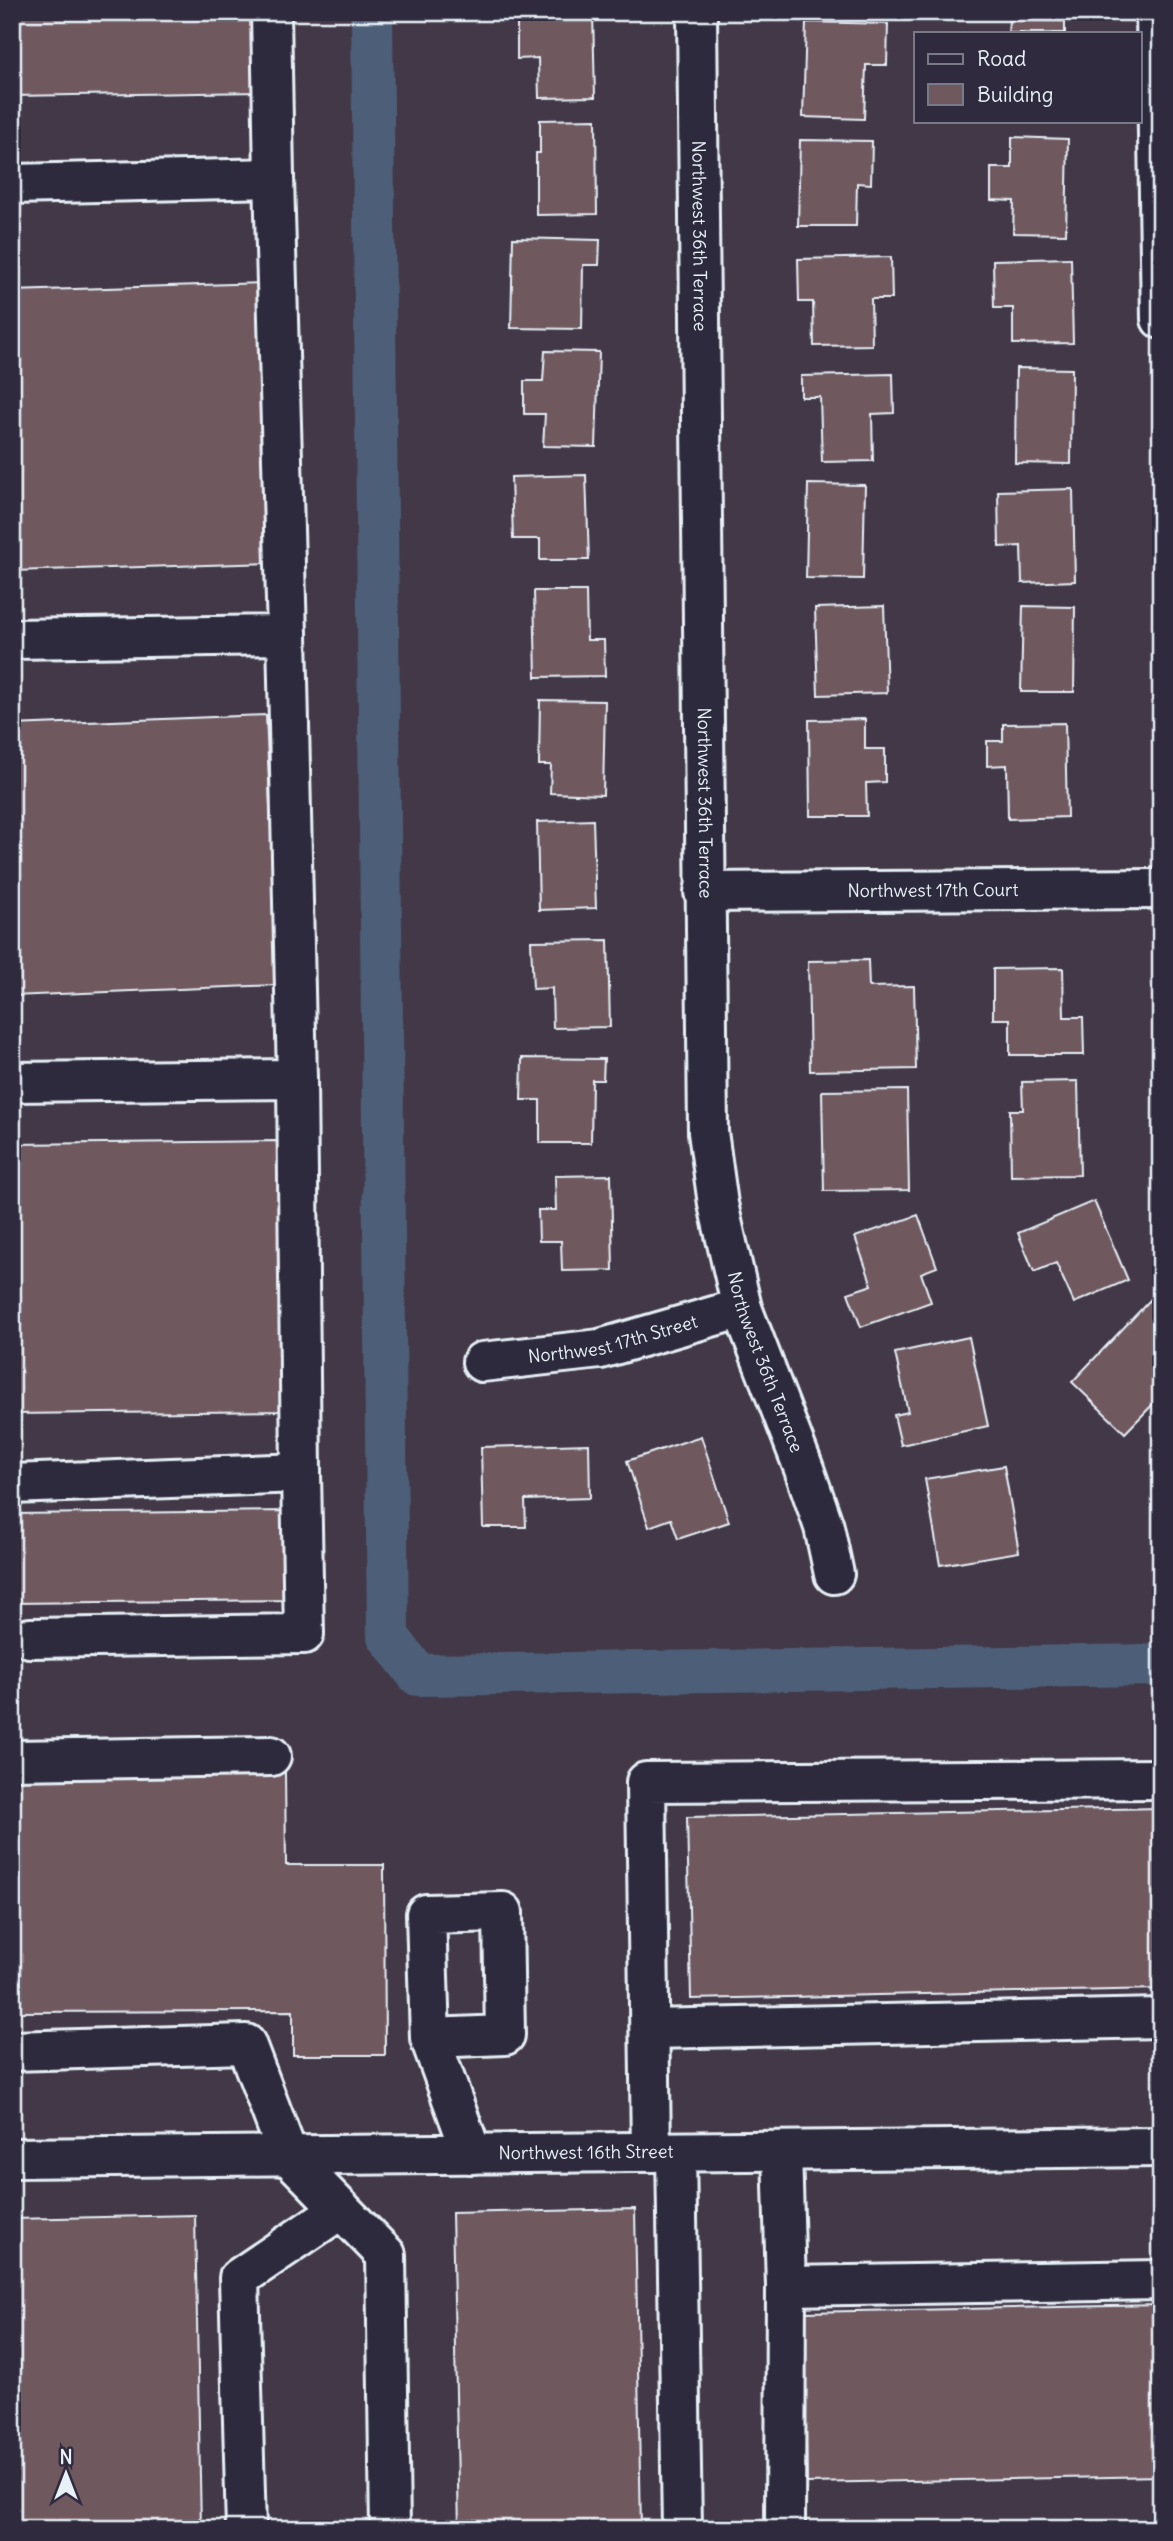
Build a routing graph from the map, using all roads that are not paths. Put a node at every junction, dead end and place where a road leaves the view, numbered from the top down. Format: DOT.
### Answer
graph roads {
  1 [pos="271,12"];
  2 [pos="697,12"];
  3 [pos="1156,12"];
  4 [pos="274,178"];
  5 [pos="12,184"];
  6 [pos="1161,319"];
  7 [pos="287,635"];
  8 [pos="12,639"];
  9 [pos="1161,889"];
  10 [pos="704,892"];
  11 [pos="297,1079"];
  12 [pos="12,1082"];
  13 [pos="742,1308"];
  14 [pos="482,1362"];
  15 [pos="301,1473"];
  16 [pos="12,1484"];
  17 [pos="834,1574"];
  18 [pos="30,1638"];
  19 [pos="271,1756"];
  20 [pos="12,1760"];
  21 [pos="1161,1780"];
  22 [pos="1161,2018"];
  23 [pos="650,2029"];
  24 [pos="430,2038"];
  25 [pos="12,2052"];
  26 [pos="1161,2147"];
  27 [pos="782,2151"];
  28 [pos="664,2152"];
  29 [pos="472,2154"];
  30 [pos="288,2155"];
  31 [pos="12,2158"];
  32 [pos="341,2209"];
  33 [pos="1161,2280"];
  34 [pos="786,2286"];
  35 [pos="246,2529"];
  36 [pos="390,2529"];
  37 [pos="682,2529"];
  38 [pos="785,2529"];
  1 -- 4 [label="street"];
  2 -- 10 [label="street, Northwest 36th Terrace"];
  3 -- 6 [label="street"];
  4 -- 5 [label="street"];
  4 -- 7 [label="street"];
  7 -- 8 [label="street"];
  7 -- 11 [label="street"];
  9 -- 10 [label="street, Northwest 17th Court"];
  10 -- 13 [label="street, Northwest 36th Terrace"];
  11 -- 12 [label="street"];
  11 -- 15 [label="street"];
  13 -- 14 [label="street, Northwest 17th Street"];
  13 -- 17 [label="street, Northwest 36th Terrace"];
  15 -- 16 [label="street"];
  15 -- 18 [label="street"];
  19 -- 20 [label="street"];
  21 -- 23 [label="street"];
  22 -- 23 [label="street"];
  23 -- 28 [label="street"];
  24 -- 29 [label="street"];
  25 -- 30 [label="street"];
  26 -- 27 [label="street, Northwest 16th Street"];
  27 -- 28 [label="street, Northwest 16th Street"];
  27 -- 34 [label="street"];
  28 -- 29 [label="street, Northwest 16th Street"];
  28 -- 37 [label="street"];
  29 -- 30 [label="street, Northwest 16th Street"];
  30 -- 31 [label="street, Northwest 16th Street"];
  30 -- 32 [label="street"];
  32 -- 35 [label="street"];
  32 -- 36 [label="street"];
  33 -- 34 [label="street"];
  34 -- 38 [label="street"];
}
